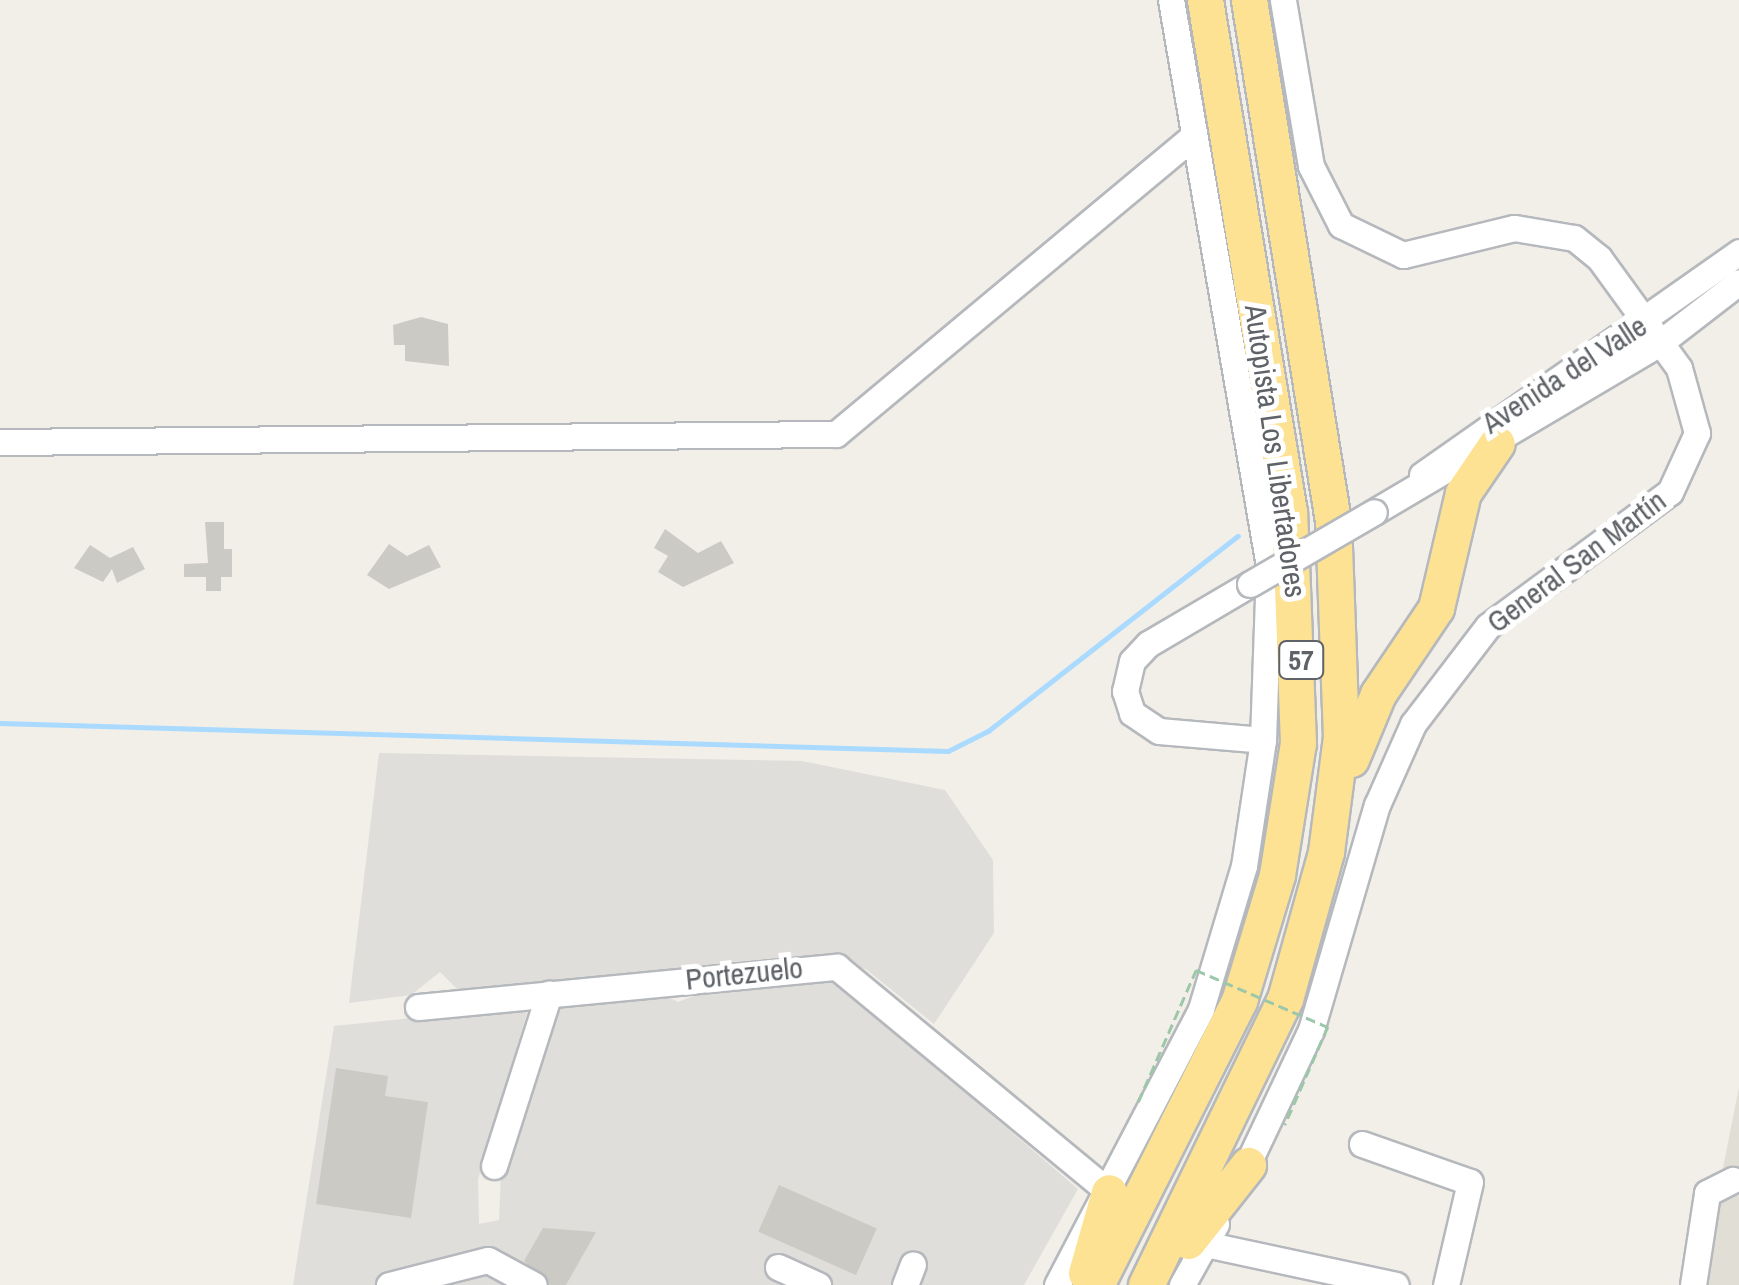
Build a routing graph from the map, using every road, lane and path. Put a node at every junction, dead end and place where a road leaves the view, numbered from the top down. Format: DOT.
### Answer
graph roads {
  1 [pos="1171,0"];
  2 [pos="1205,0"];
  3 [pos="1249,0"];
  4 [pos="1283,0"];
  5 [pos="1194,136"];
  6 [pos="1739,252"];
  7 [pos="1739,282"];
  8 [pos="1653,331"];
  9 [pos="0,442"];
  10 [pos="1498,443"];
  11 [pos="1383,506"];
  12 [pos="1263,740"];
  13 [pos="1326,852"];
  14 [pos="548,994"];
  15 [pos="418,1007"];
  16 [pos="1138,1102"];
  17 [pos="1286,1125"];
  18 [pos="1362,1144"];
  19 [pos="1248,1165"];
  20 [pos="494,1166"];
  21 [pos="1733,1180"];
  22 [pos="1109,1192"];
  23 [pos="1205,1244"];
  24 [pos="778,1267"];
  25 [pos="388,1285"];
  26 [pos="534,1285"];
  27 [pos="818,1285"];
  28 [pos="1057,1285"];
  29 [pos="1082,1285"];
  30 [pos="1096,1285"];
  31 [pos="1146,1285"];
  32 [pos="1154,1285"];
  33 [pos="1182,1285"];
  34 [pos="1396,1285"];
  35 [pos="1446,1285"];
  36 [pos="1693,1285"];
  1 -- 5 [label="street"];
  2 -- 30 [label="highway, Autopista Los Libertadores / 57"];
  3 -- 13 [label="highway, Autopista Los Libertadores / 57"];
  4 -- 8 [label="street, General San Martín"];
  5 -- 9 [label="street"];
  5 -- 12 [label="street"];
  6 -- 8 [label="street, Avenida del Valle"];
  7 -- 8 [label="street, Avenida del Valle"];
  8 -- 10 [label="street, Avenida del Valle"];
  8 -- 11 [label="street, Avenida del Valle"];
  8 -- 19 [label="street, General San Martín"];
  10 -- 11 [label="street, Avenida del Valle"];
  10 -- 13 [label="highway"];
  11 -- 12 [label="street, Avenida del Valle, bridge"];
  12 -- 22 [label="street"];
  13 -- 31 [label="highway, Autopista Los Libertadores / 57"];
  14 -- 15 [label="street, Portezuelo"];
  14 -- 20 [label="street"];
  14 -- 22 [label="street, Portezuelo"];
  16 -- 17 [label="path, bridge"];
  18 -- 35 [label="street"];
  19 -- 23 [label="street, General San Martín"];
  19 -- 32 [label="highway"];
  21 -- 36 [label="street"];
  22 -- 28 [label="street"];
  22 -- 29 [label="highway"];
  23 -- 33 [label="street, General San Martín"];
  23 -- 34 [label="street"];
  24 -- 27 [label="street"];
  25 -- 26 [label="street"];
}
